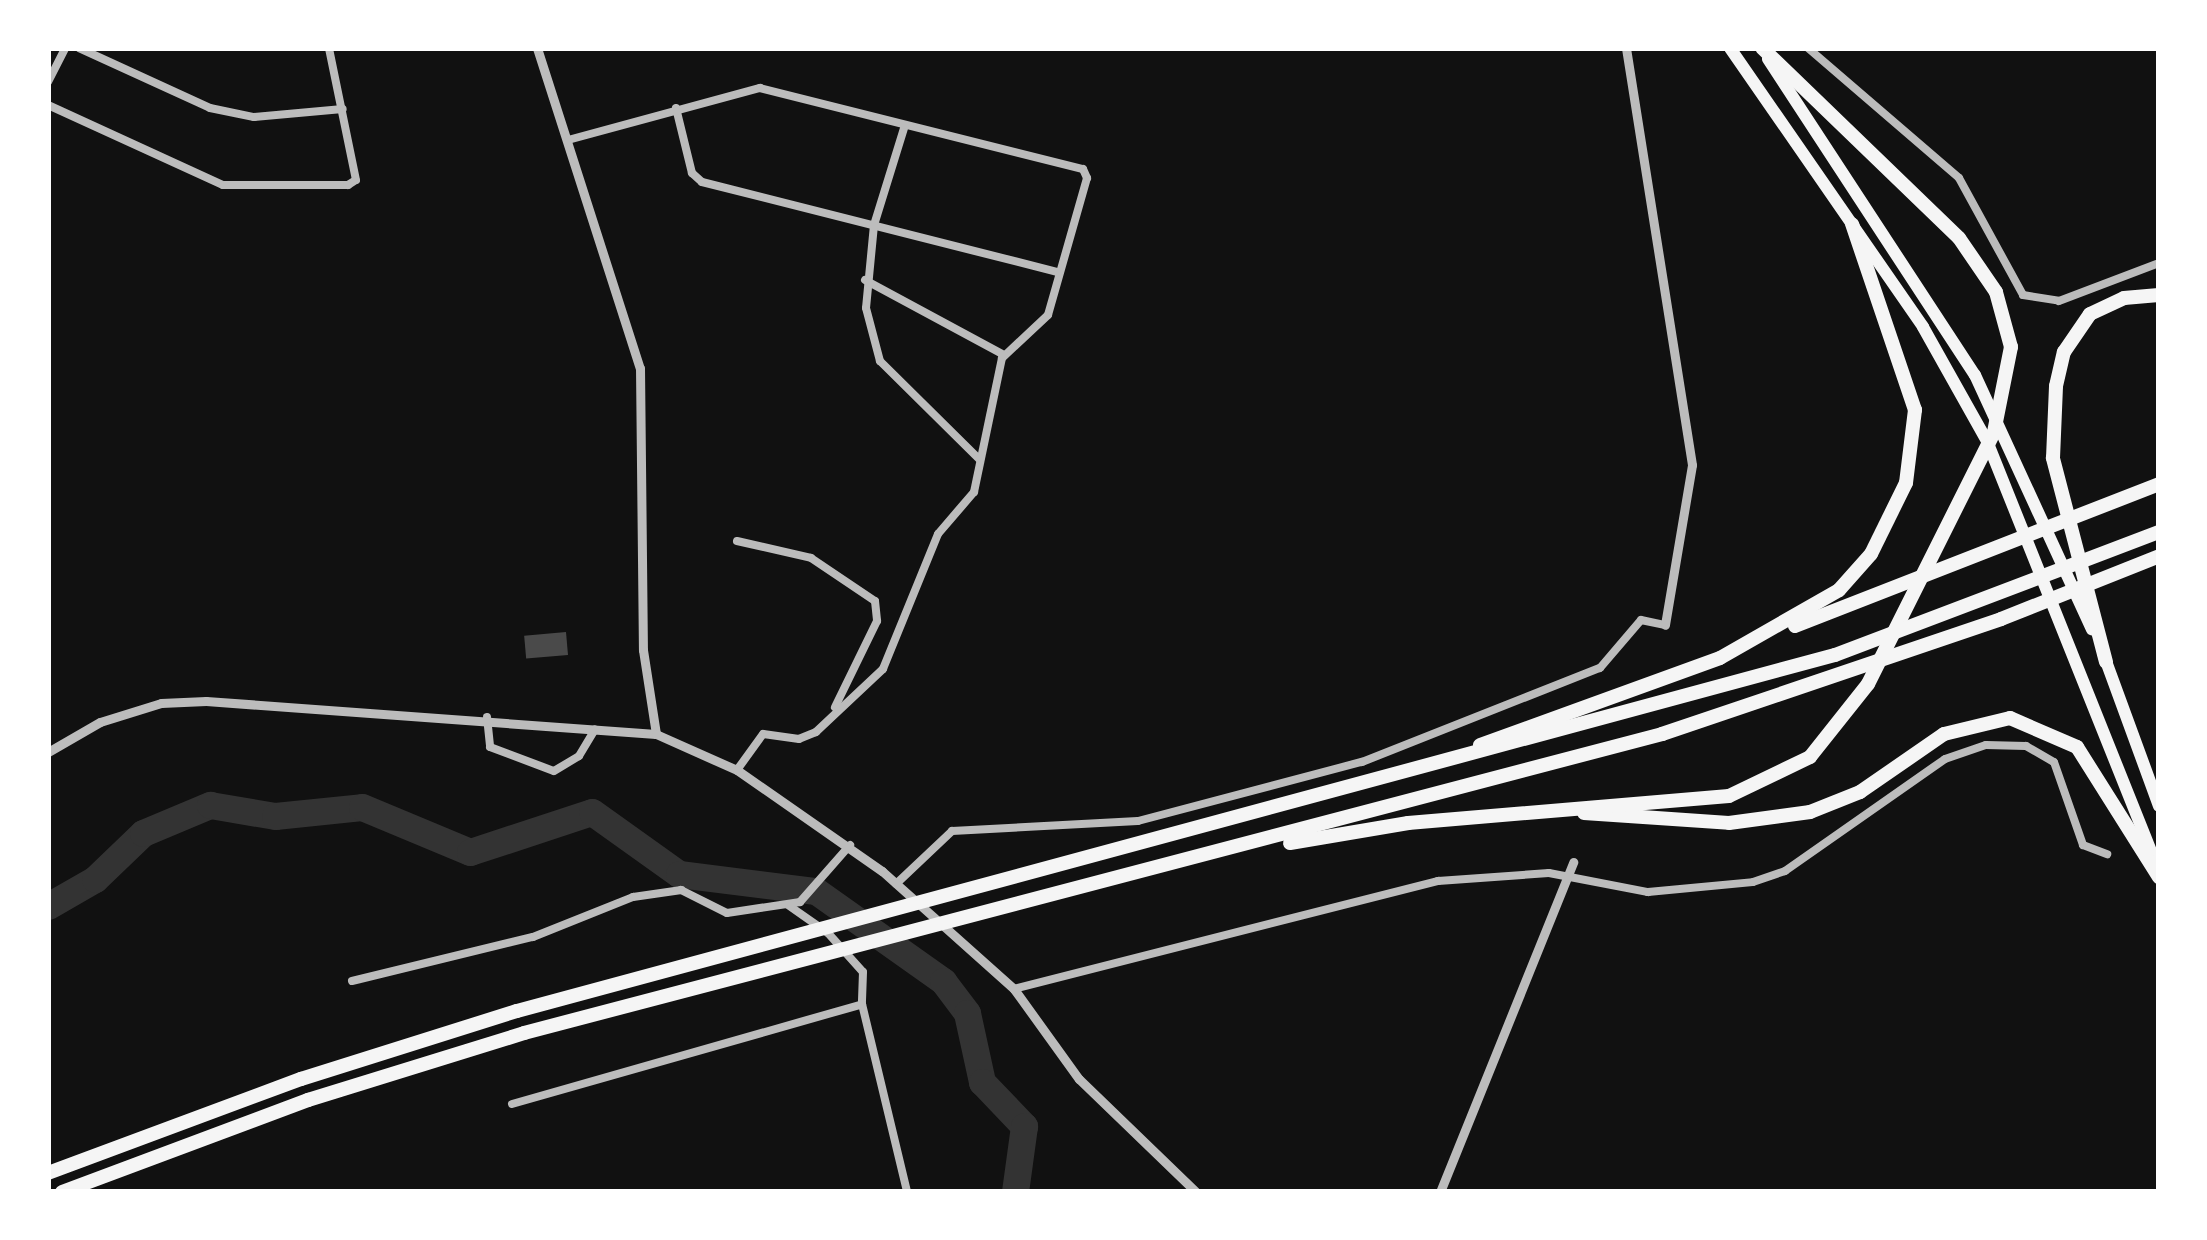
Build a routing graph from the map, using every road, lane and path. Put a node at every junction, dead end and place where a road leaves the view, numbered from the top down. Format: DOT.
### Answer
graph roads {
  1 [pos="65,48"];
  2 [pos="79,48"];
  3 [pos="329,48"];
  4 [pos="537,48"];
  5 [pos="1626,48"];
  6 [pos="1730,48"];
  7 [pos="1761,48"];
  8 [pos="1808,48"];
  9 [pos="48,82"];
  10 [pos="48,105"];
  11 [pos="676,108"];
  12 [pos="343,109"];
  13 [pos="905,125"];
  14 [pos="568,140"];
  15 [pos="1852,224"];
  16 [pos="874,225"];
  17 [pos="2159,263"];
  18 [pos="1057,272"];
  19 [pos="865,280"];
  20 [pos="2159,295"];
  21 [pos="1004,355"];
  22 [pos="980,460"];
  23 [pos="2159,484"];
  24 [pos="2159,532"];
  25 [pos="737,541"];
  26 [pos="2159,556"];
  27 [pos="1665,625"];
  28 [pos="1720,658"];
  29 [pos="2106,662"];
  30 [pos="835,710"];
  31 [pos="487,717"];
  32 [pos="596,728"];
  33 [pos="656,734"];
  34 [pos="48,752"];
  35 [pos="737,770"];
  36 [pos="1385,781"];
  37 [pos="2159,806"];
  38 [pos="1511,812"];
  39 [pos="850,845"];
  40 [pos="2107,854"];
  41 [pos="1573,862"];
  42 [pos="1568,874"];
  43 [pos="2159,874"];
  44 [pos="896,884"];
  45 [pos="1045,896"];
  46 [pos="787,904"];
  47 [pos="352,982"];
  48 [pos="1014,989"];
  49 [pos="862,1004"];
  50 [pos="512,1104"];
  51 [pos="48,1173"];
  52 [pos="62,1192"];
  53 [pos="908,1192"];
  54 [pos="1196,1192"];
  55 [pos="1440,1192"];
  1 -- 9 [label="street"];
  2 -- 12 [label="street"];
  3 -- 12 [label="street"];
  4 -- 14 [label="street"];
  5 -- 27 [label="street"];
  6 -- 15 [label="highway"];
  7 -- 29 [label="highway"];
  7 -- 38 [label="highway"];
  8 -- 17 [label="street"];
  10 -- 12 [label="street"];
  11 -- 13 [label="street"];
  11 -- 14 [label="street"];
  11 -- 16 [label="street"];
  13 -- 16 [label="street"];
  13 -- 18 [label="street"];
  14 -- 33 [label="street"];
  15 -- 28 [label="highway"];
  15 -- 43 [label="highway"];
  16 -- 18 [label="street"];
  16 -- 19 [label="street"];
  18 -- 21 [label="street"];
  19 -- 21 [label="street"];
  19 -- 22 [label="street"];
  20 -- 29 [label="highway"];
  21 -- 22 [label="street"];
  22 -- 30 [label="street"];
  23 -- 28 [label="highway"];
  24 -- 36 [label="highway"];
  25 -- 30 [label="street"];
  26 -- 45 [label="highway"];
  27 -- 44 [label="street"];
  28 -- 36 [label="highway"];
  29 -- 37 [label="highway"];
  30 -- 35 [label="street"];
  31 -- 32 [label="street"];
  31 -- 32 [label="street"];
  31 -- 34 [label="street"];
  32 -- 33 [label="street"];
  33 -- 35 [label="street"];
  35 -- 39 [label="street"];
  36 -- 51 [label="highway"];
  38 -- 43 [label="highway"];
  38 -- 45 [label="highway"];
  39 -- 44 [label="street"];
  39 -- 46 [label="street"];
  40 -- 42 [label="street"];
  41 -- 42 [label="street"];
  42 -- 48 [label="street"];
  42 -- 55 [label="street"];
  44 -- 48 [label="street"];
  45 -- 52 [label="highway"];
  46 -- 47 [label="street"];
  46 -- 49 [label="street"];
  48 -- 54 [label="street"];
  49 -- 50 [label="street"];
  49 -- 53 [label="street"];
}
